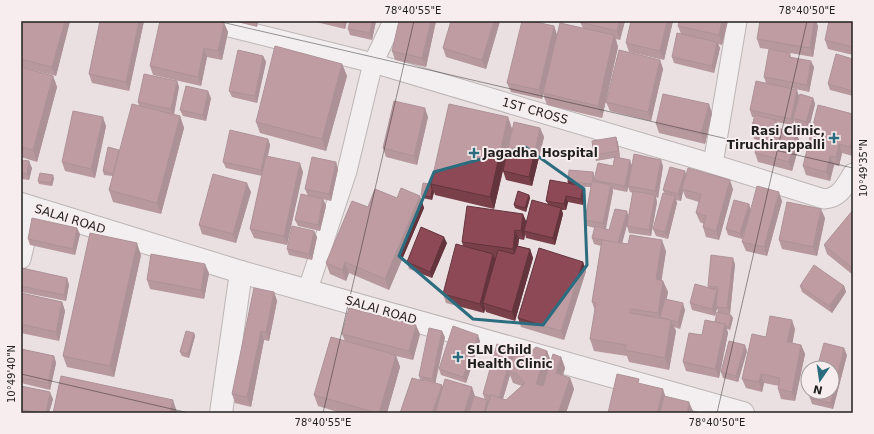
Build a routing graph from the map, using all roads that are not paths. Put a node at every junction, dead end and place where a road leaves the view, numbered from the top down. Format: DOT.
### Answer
graph roads {
  1 [pos="205,21"];
  2 [pos="393,21"];
  3 [pos="737,21"];
  4 [pos="373,63"];
  5 [pos="713,164"];
  6 [pos="853,173"];
  7 [pos="27,206"];
  8 [pos="21,259"];
  9 [pos="241,272"];
  10 [pos="308,289"];
  11 [pos="221,413"];
  12 [pos="743,413"];
  1 -- 4 [label="street, 1ST CROSS"];
  2 -- 4 [label="street"];
  3 -- 5 [label="street"];
  4 -- 5 [label="street, 1ST CROSS"];
  4 -- 10 [label="street"];
  5 -- 6 [label="street, 1ST CROSS"];
  7 -- 8 [label="street"];
  7 -- 9 [label="main road, SALAI ROAD"];
  9 -- 10 [label="main road, SALAI ROAD"];
  9 -- 11 [label="main road"];
  10 -- 12 [label="main road, SALAI ROAD"];
}
